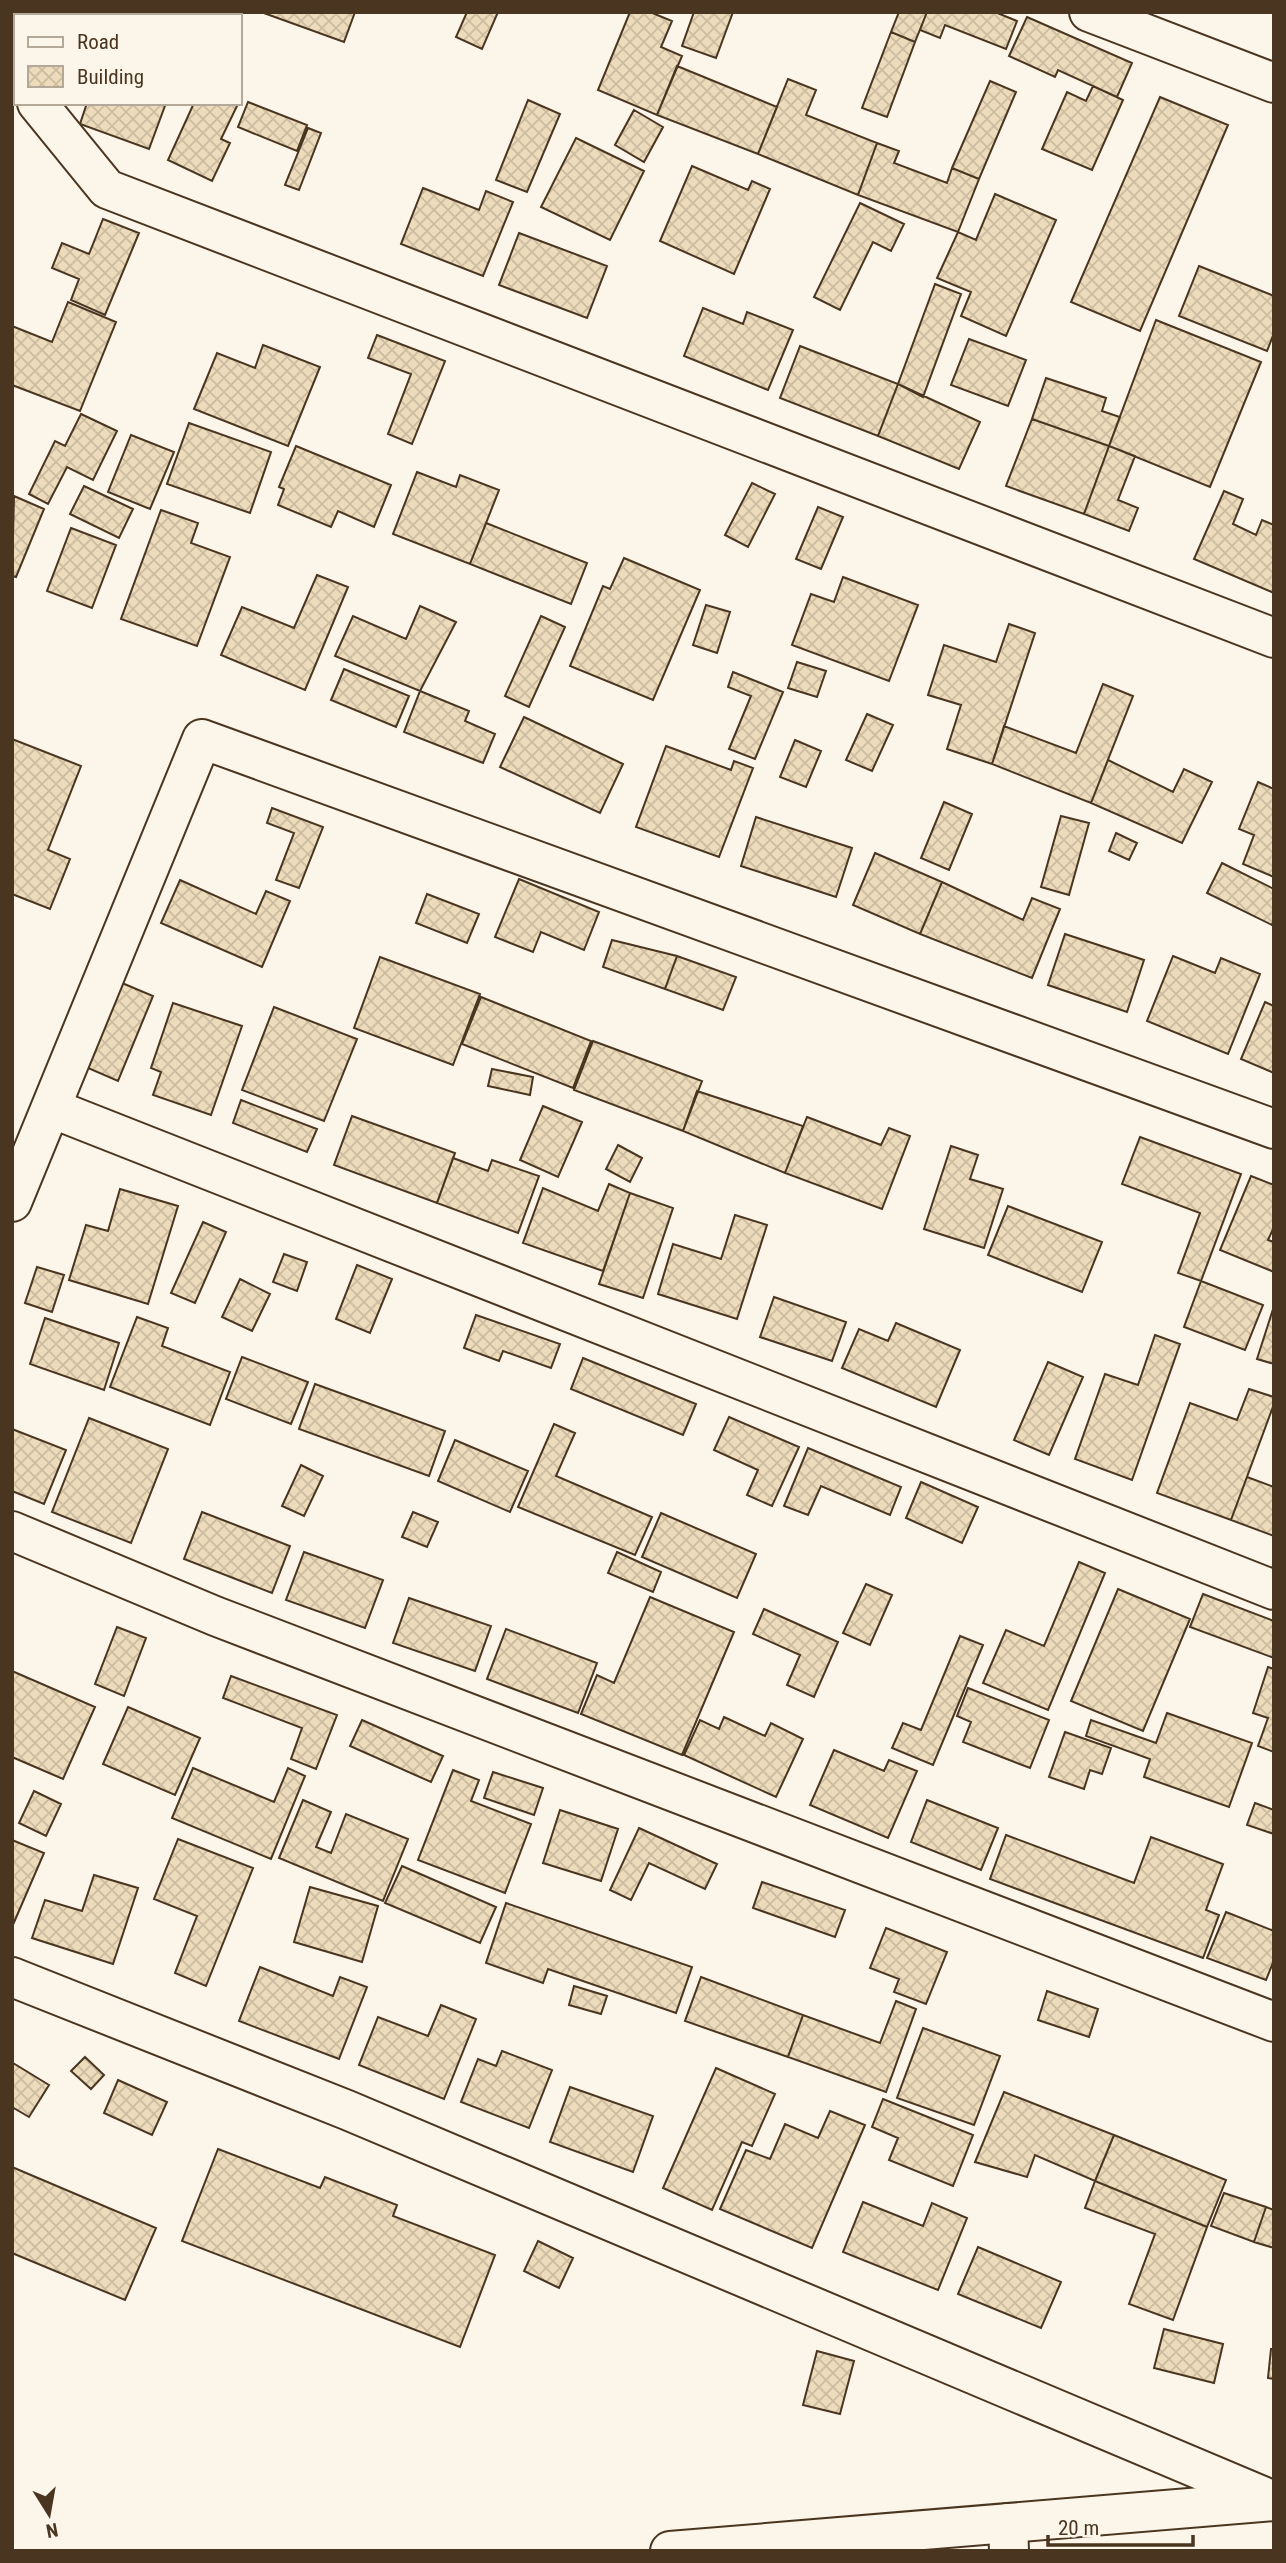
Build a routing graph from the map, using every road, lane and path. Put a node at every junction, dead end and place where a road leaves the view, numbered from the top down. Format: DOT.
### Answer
graph roads {
  1 [pos="1089,12"];
  2 [pos="1274,83"];
  3 [pos="40,105"];
  4 [pos="1274,638"];
  5 [pos="51,1108"];
  6 [pos="1274,1129"];
  7 [pos="12,1202"];
  8 [pos="12,1531"];
  9 [pos="1274,1590"];
  10 [pos="12,1977"];
  11 [pos="1274,2022"];
  12 [pos="1274,2501"];
  13 [pos="1008,2537"];
  14 [pos="670,2551"];
  1 -- 2 [label="street"];
  3 -- 4 [label="street"];
  5 -- 6 [label="street"];
  5 -- 7 [label="street"];
  5 -- 9 [label="street"];
  8 -- 11 [label="street"];
  10 -- 12 [label="street"];
  12 -- 13 [label="street"];
  13 -- 14 [label="street"];
}
